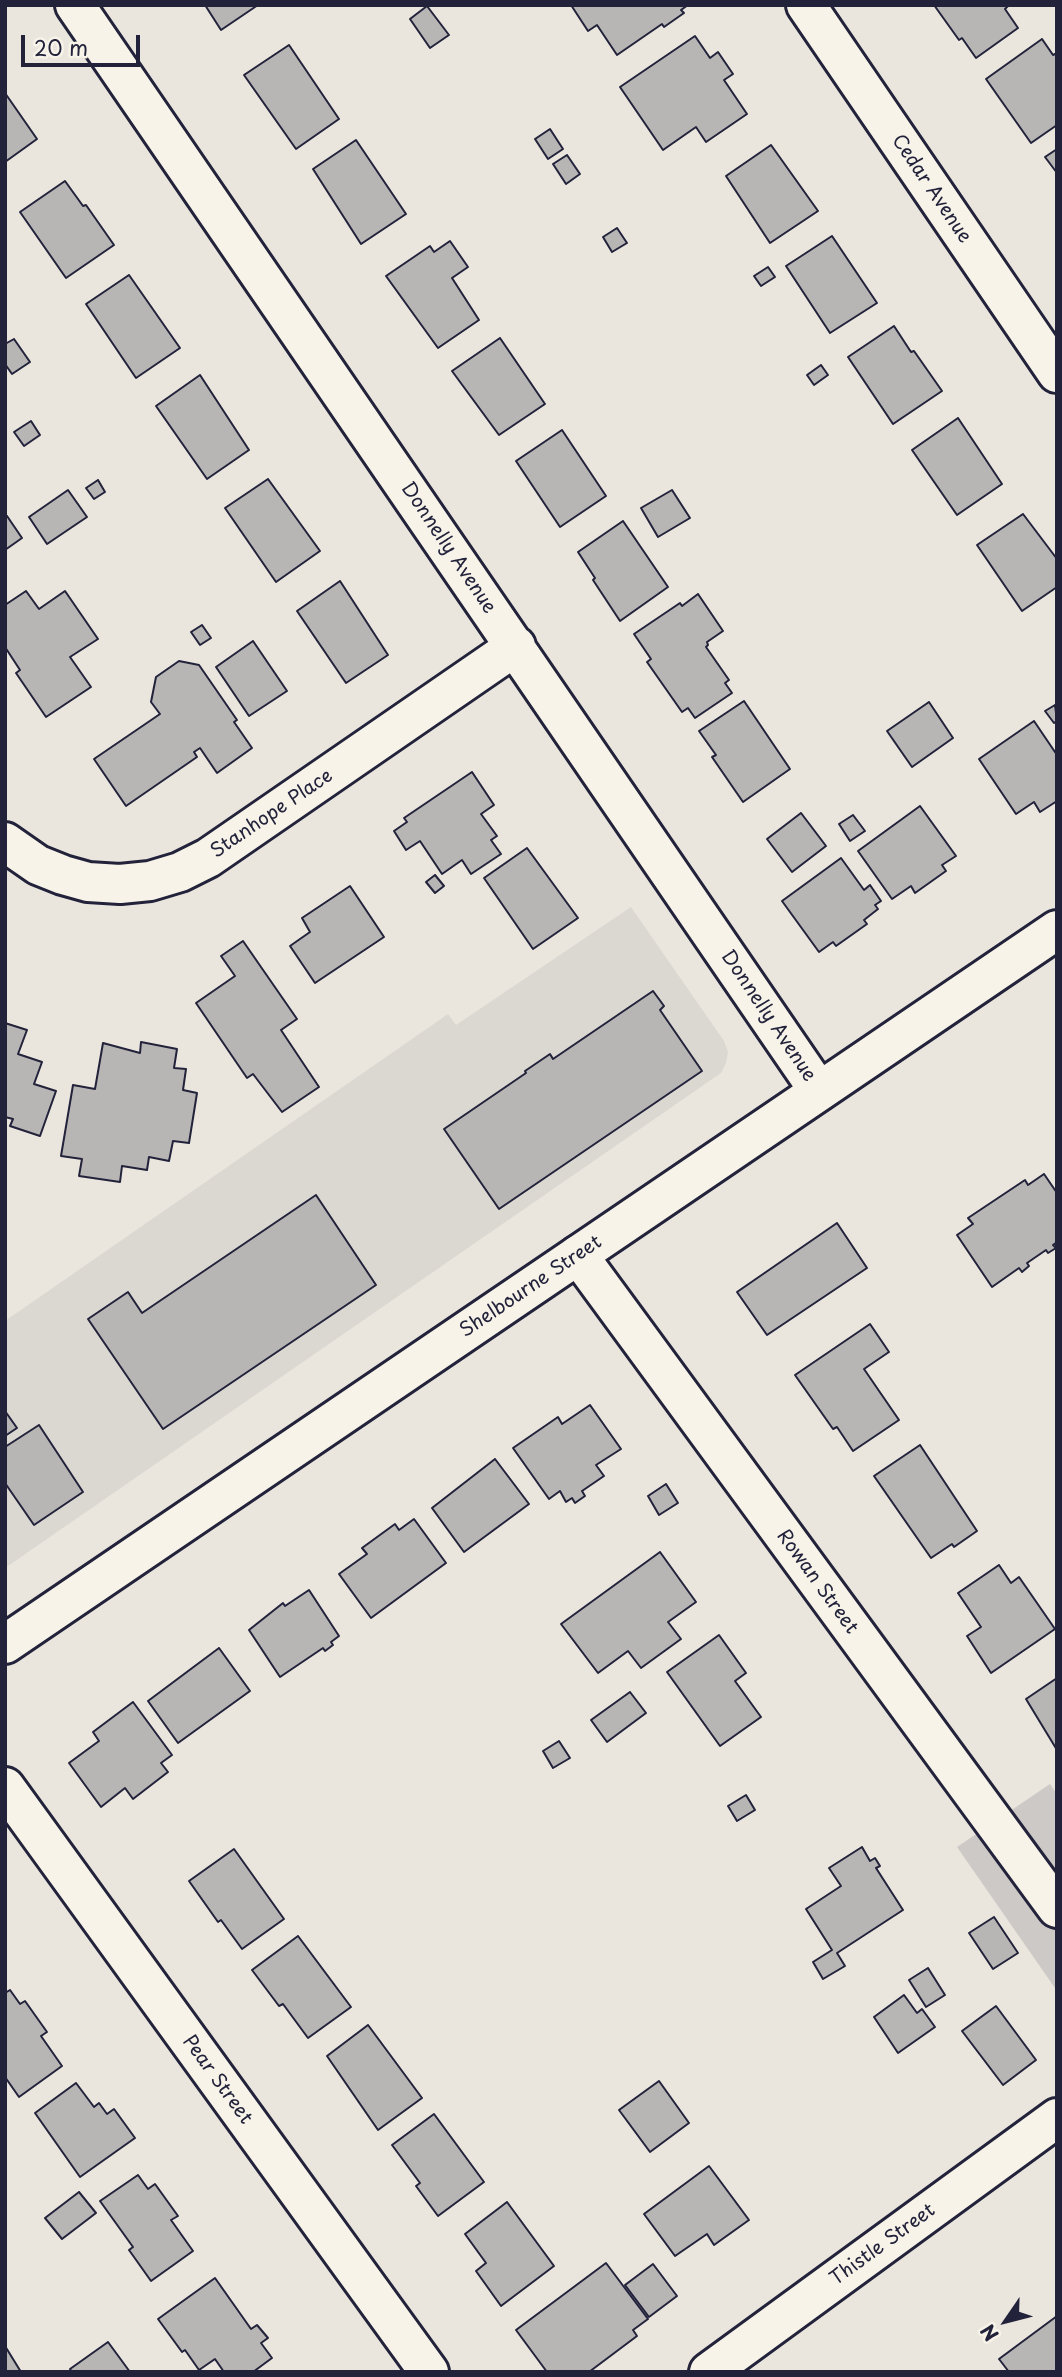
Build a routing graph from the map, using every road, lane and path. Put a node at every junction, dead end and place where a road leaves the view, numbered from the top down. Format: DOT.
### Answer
graph roads {
  1 [pos="75,5"];
  2 [pos="806,5"];
  3 [pos="1057,373"];
  4 [pos="516,646"];
  5 [pos="5,842"];
  6 [pos="1057,930"];
  7 [pos="819,1091"];
  8 [pos="578,1255"];
  9 [pos="5,1644"];
  10 [pos="5,1787"];
  11 [pos="1057,1908"];
  12 [pos="1057,2118"];
  13 [pos="429,2372"];
  14 [pos="709,2372"];
  1 -- 4 [label="street, Donnelly Avenue"];
  2 -- 3 [label="street, Cedar Avenue"];
  4 -- 5 [label="street, Stanhope Place"];
  4 -- 7 [label="street, Donnelly Avenue"];
  6 -- 7 [label="street, Shelbourne Street"];
  7 -- 8 [label="street, Shelbourne Street"];
  8 -- 9 [label="street, Shelbourne Street"];
  8 -- 11 [label="street, Rowan Street"];
  10 -- 13 [label="street, Pear Street"];
  12 -- 14 [label="street, Thistle Street"];
}
